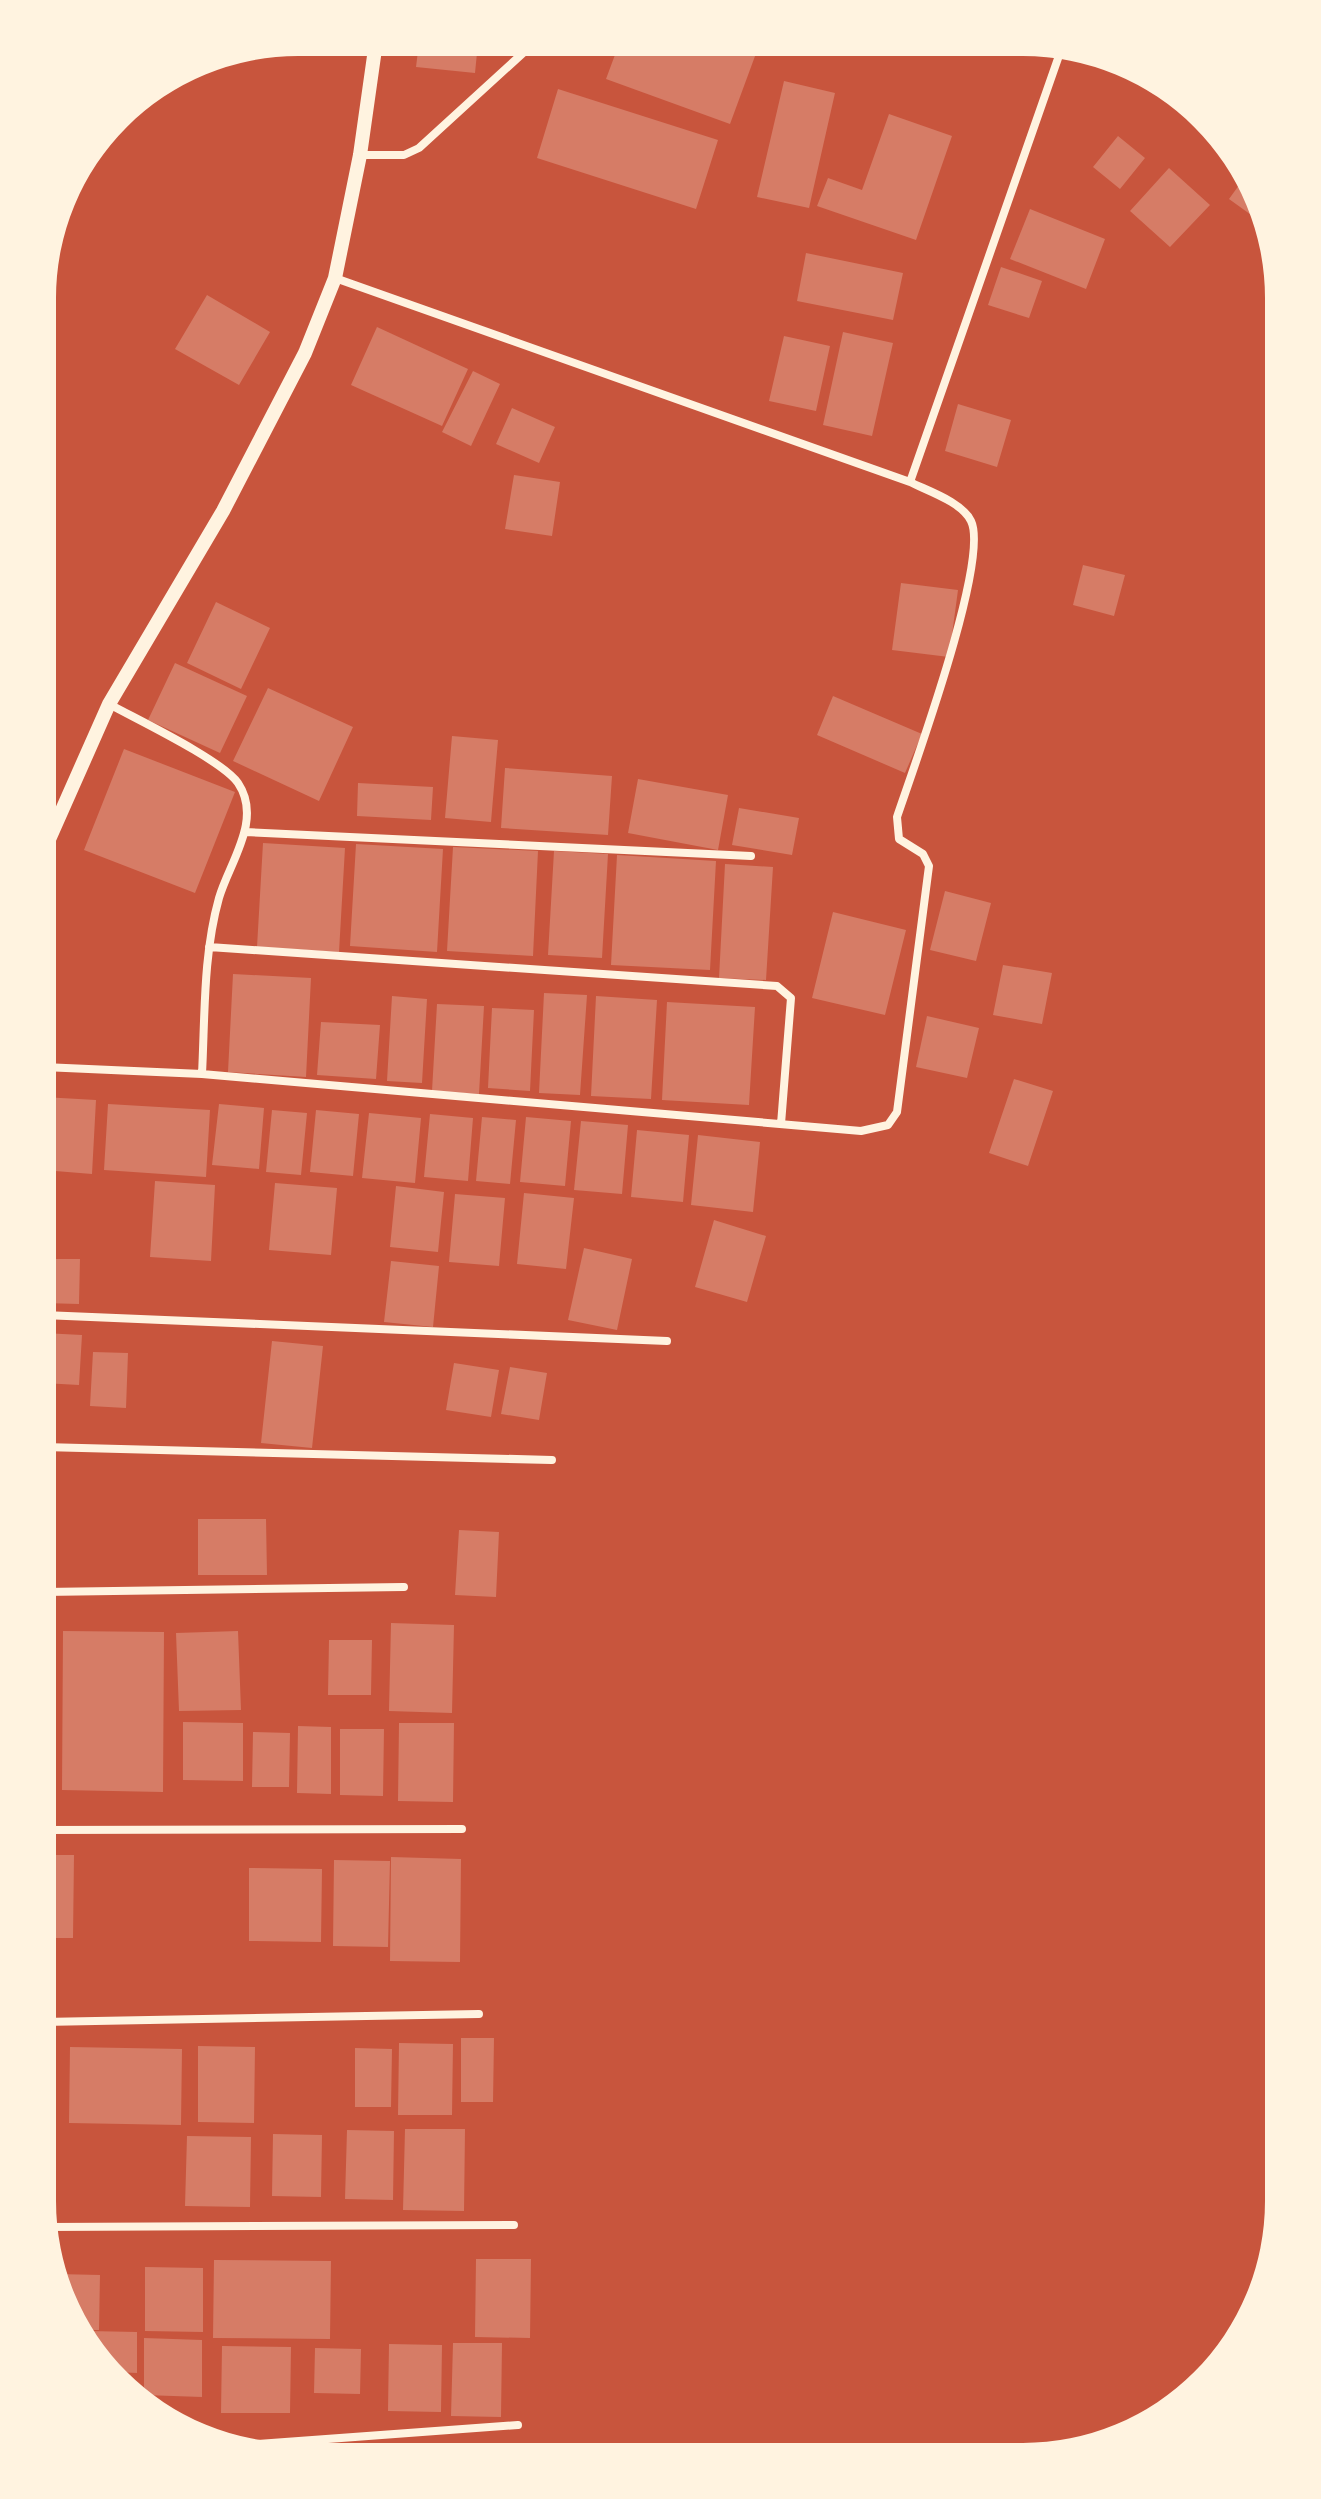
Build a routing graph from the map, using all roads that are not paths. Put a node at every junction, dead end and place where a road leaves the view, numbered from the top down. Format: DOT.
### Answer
graph roads {
  1 [pos="374,56"];
  2 [pos="520,56"];
  3 [pos="1058,59"];
  4 [pos="360,155"];
  5 [pos="335,278"];
  6 [pos="910,482"];
  7 [pos="109,704"];
  8 [pos="56,824"];
  9 [pos="246,832"];
  10 [pos="751,856"];
  11 [pos="209,947"];
  12 [pos="56,1068"];
  13 [pos="202,1074"];
  14 [pos="781,1124"];
  15 [pos="56,1316"];
  16 [pos="667,1341"];
  17 [pos="56,1447"];
  18 [pos="552,1460"];
  19 [pos="404,1587"];
  20 [pos="56,1592"];
  21 [pos="462,1829"];
  22 [pos="56,1830"];
  23 [pos="479,2014"];
  24 [pos="56,2022"];
  25 [pos="514,2225"];
  26 [pos="58,2227"];
  27 [pos="518,2425"];
  28 [pos="284,2442"];
  1 -- 4 [label="street"];
  2 -- 4 [label="street"];
  3 -- 6 [label="street"];
  4 -- 5 [label="street"];
  5 -- 6 [label="street"];
  5 -- 7 [label="street"];
  6 -- 14 [label="street"];
  7 -- 8 [label="street"];
  7 -- 9 [label="street"];
  9 -- 10 [label="street"];
  9 -- 11 [label="street"];
  11 -- 13 [label="street"];
  11 -- 14 [label="street"];
  12 -- 13 [label="street"];
  13 -- 14 [label="street"];
  15 -- 16 [label="street"];
  17 -- 18 [label="street"];
  19 -- 20 [label="street"];
  21 -- 22 [label="street"];
  23 -- 24 [label="street"];
  25 -- 26 [label="street"];
  27 -- 28 [label="street"];
}
